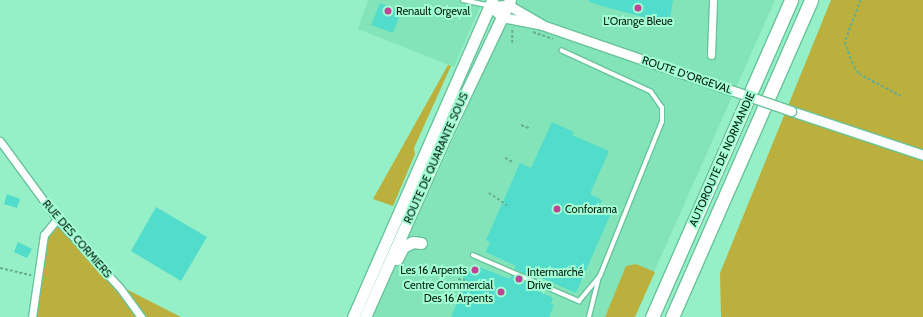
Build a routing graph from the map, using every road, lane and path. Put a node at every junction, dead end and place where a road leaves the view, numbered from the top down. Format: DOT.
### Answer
graph roads {
  1 [pos="463,0"];
  2 [pos="713,0"];
  3 [pos="791,0"];
  4 [pos="811,0"];
  5 [pos="861,0"];
  6 [pos="509,2"];
  7 [pos="491,3"];
  8 [pos="502,17"];
  9 [pos="542,25"];
  10 [pos="512,28"];
  11 [pos="527,30"];
  12 [pos="553,38"];
  13 [pos="512,43"];
  14 [pos="562,51"];
  15 [pos="711,55"];
  16 [pos="901,96"];
  17 [pos="521,125"];
  18 [pos="528,128"];
  19 [pos="0,141"];
  20 [pos="923,155"];
  21 [pos="505,158"];
  22 [pos="513,162"];
  23 [pos="489,193"];
  24 [pos="507,206"];
  25 [pos="57,219"];
  26 [pos="421,243"];
  27 [pos="473,255"];
  28 [pos="390,260"];
  29 [pos="0,268"];
  30 [pos="38,276"];
  31 [pos="600,276"];
  32 [pos="458,279"];
  33 [pos="465,280"];
  34 [pos="32,317"];
  35 [pos="141,317"];
  36 [pos="353,317"];
  37 [pos="365,317"];
  38 [pos="589,317"];
  39 [pos="652,317"];
  40 [pos="672,317"];
  1 -- 7 [label="lane"];
  2 -- 15 [label="street"];
  3 -- 39 [label="highway, AUTOROUTE DE NORMANDIE"];
  4 -- 40 [label="highway, AUTOROUTE DE NORMANDIE"];
  5 -- 16 [label="path"];
  6 -- 7 [label="street"];
  6 -- 8 [label="main road, ROUTE DE QUARANTE SOUS"];
  6 -- 9 [label="street, ROUTE D'ORGEVAL"];
  7 -- 8 [label="street"];
  7 -- 36 [label="main road, ROUTE DE QUARANTE SOUS"];
  8 -- 9 [label="street, ROUTE D'ORGEVAL"];
  8 -- 28 [label="main road, ROUTE DE QUARANTE SOUS"];
  9 -- 20 [label="street, ROUTE D'ORGEVAL, bridge"];
  10 -- 13 [label="path"];
  11 -- 12 [label="path"];
  14 -- 31 [label="lane"];
  17 -- 18 [label="path"];
  19 -- 25 [label="street, RUE DES CORMIERS"];
  21 -- 22 [label="path"];
  23 -- 24 [label="path"];
  25 -- 30 [label="street"];
  25 -- 35 [label="street, RUE DES CORMIERS"];
  26 -- 28 [label="main road"];
  27 -- 31 [label="lane"];
  28 -- 37 [label="main road, ROUTE DE QUARANTE SOUS"];
  29 -- 30 [label="path"];
  30 -- 34 [label="street"];
  31 -- 38 [label="lane"];
  32 -- 33 [label="path"];
}
